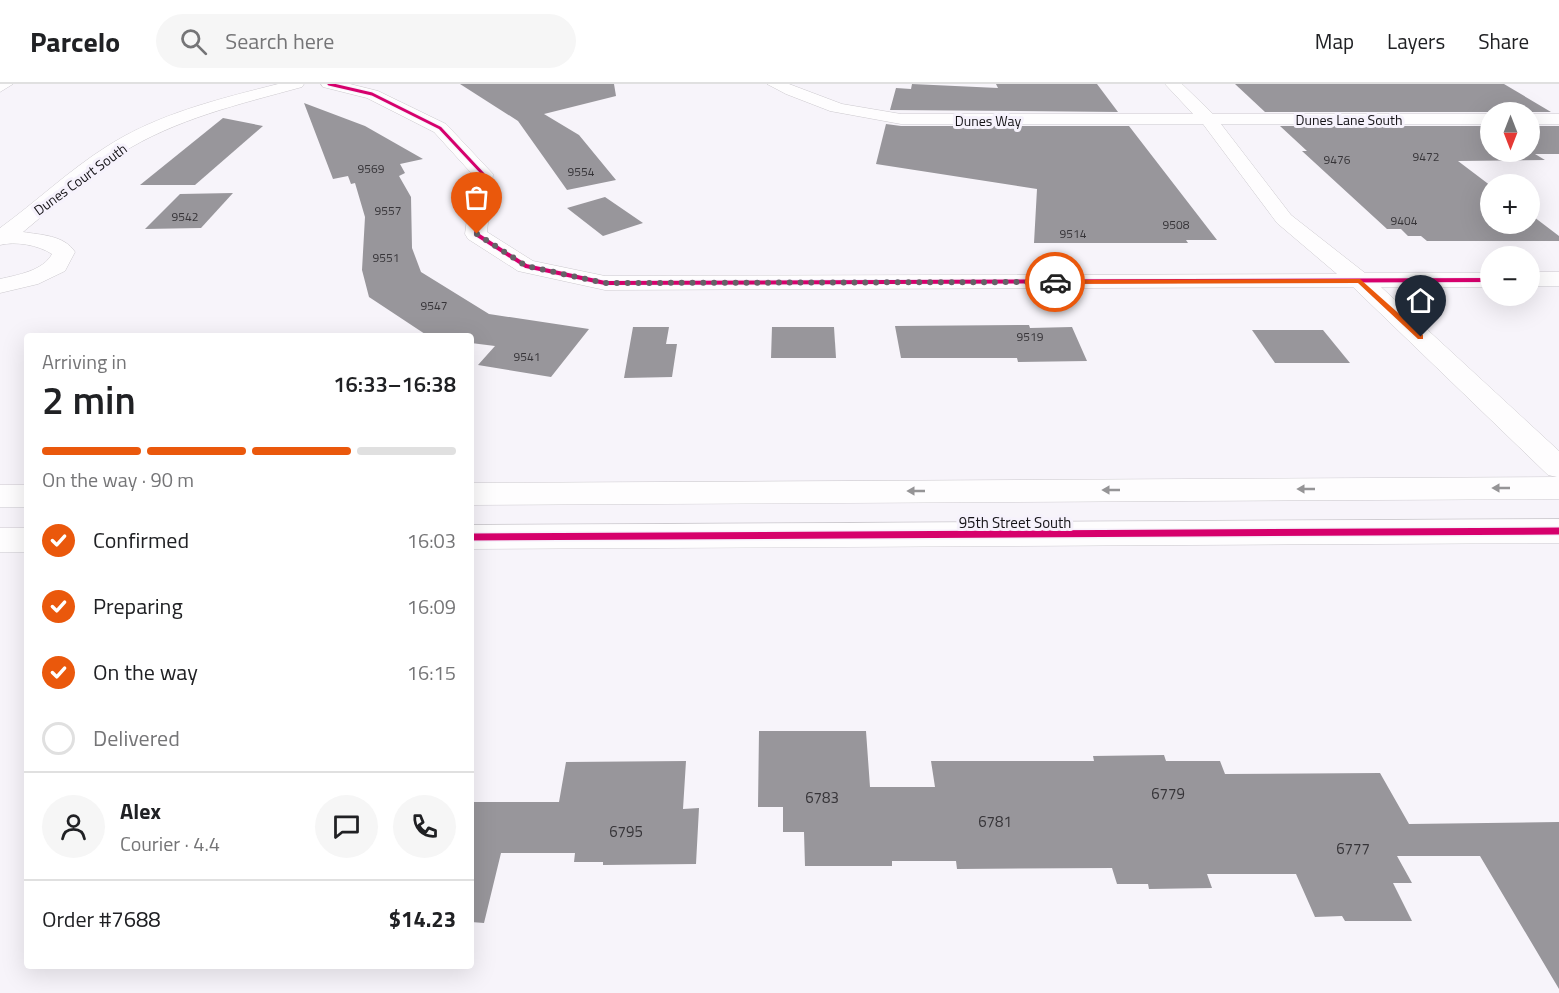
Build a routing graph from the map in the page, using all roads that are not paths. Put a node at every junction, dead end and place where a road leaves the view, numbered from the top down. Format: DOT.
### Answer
graph roads {
  1 [pos="5,84"];
  2 [pos="296,84"];
  3 [pos="329,84"];
  4 [pos="775,84"];
  5 [pos="1173,84"];
  6 [pos="0,87"];
  7 [pos="1208,119"];
  8 [pos="1480,119"];
  9 [pos="1540,119"];
  10 [pos="1559,119"];
  11 [pos="2,237"];
  12 [pos="1540,279"];
  13 [pos="1559,279"];
  14 [pos="1480,280"];
  15 [pos="1360,281"];
  16 [pos="0,286"];
  17 [pos="1559,468"];
  18 [pos="1559,488"];
  19 [pos="474,494"];
  20 [pos="0,496"];
  21 [pos="24,496"];
  22 [pos="1559,531"];
  23 [pos="474,537"];
  24 [pos="0,540"];
  25 [pos="24,540"];
  1 -- 6 [label="street"];
  2 -- 11 [label="street, Dunes Court South"];
  3 -- 15 [label="street"];
  4 -- 7 [label="street, Dunes Way"];
  5 -- 7 [label="street"];
  7 -- 8 [label="street, Dunes Lane South"];
  7 -- 15 [label="street"];
  9 -- 10 [label="street"];
  11 -- 16 [label="street, Dunes Court South"];
  12 -- 13 [label="street"];
  14 -- 15 [label="street"];
  15 -- 17 [label="street"];
  18 -- 19 [label="street, 95th Street South, one-way"];
  20 -- 21 [label="street"];
  22 -- 23 [label="street, 95th Street South"];
  24 -- 25 [label="street"];
}
